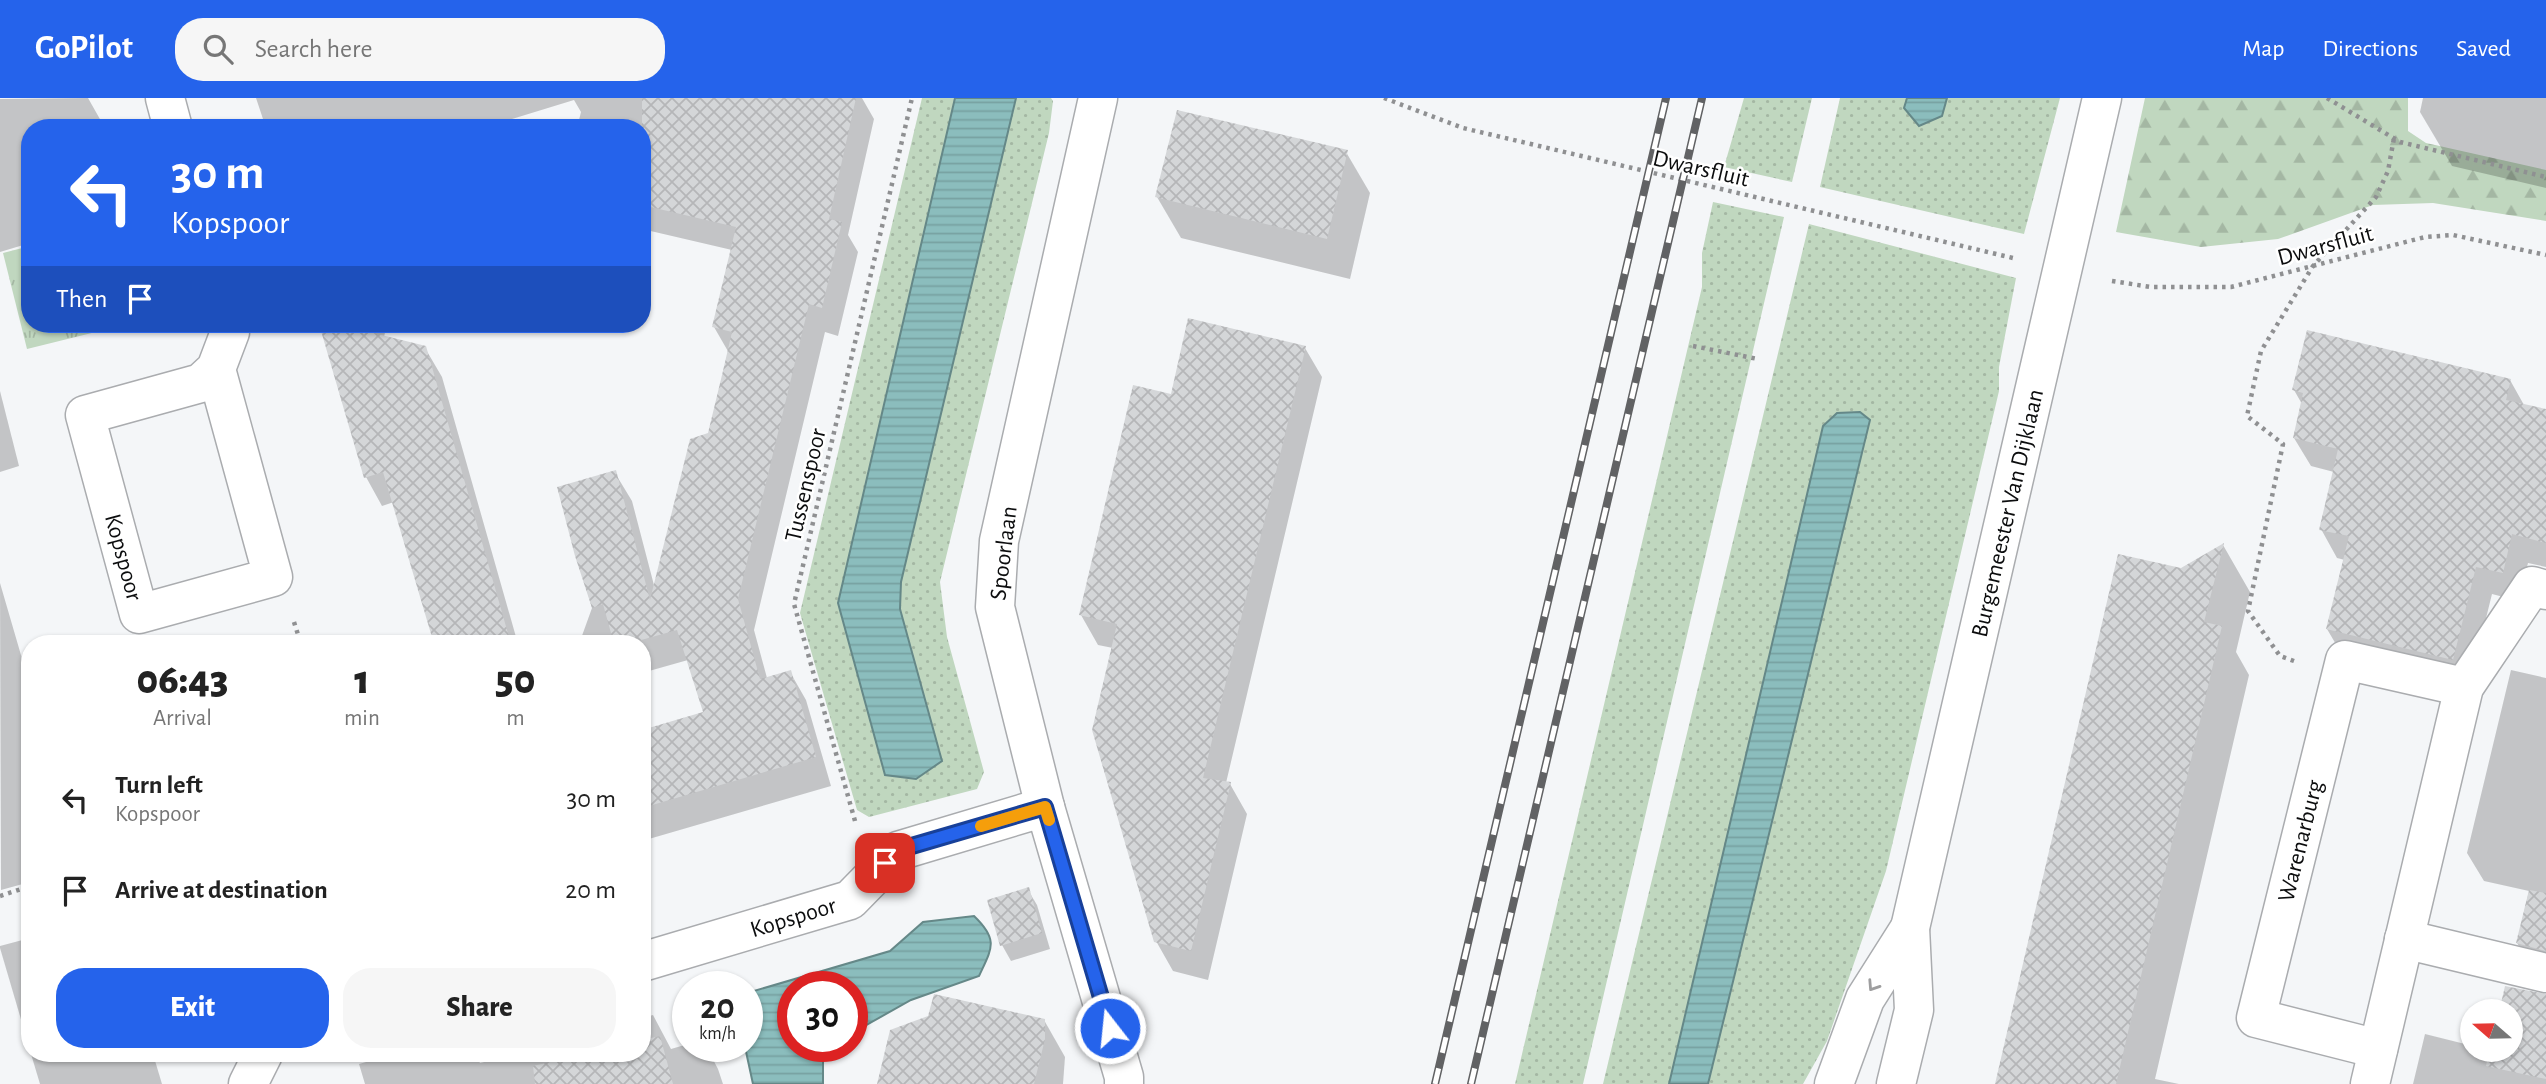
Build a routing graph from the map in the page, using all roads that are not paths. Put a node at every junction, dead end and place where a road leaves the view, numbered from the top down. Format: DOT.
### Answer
graph roads {
  1 [pos="165,98"];
  2 [pos="1098,98"];
  3 [pos="2102,98"];
  4 [pos="171,119"];
  5 [pos="229,333"];
  6 [pos="216,369"];
  7 [pos="2546,590"];
  8 [pos="2464,687"];
  9 [pos="1045,807"];
  10 [pos="1910,928"];
  11 [pos="2403,939"];
  12 [pos="651,959"];
  13 [pos="2546,973"];
  14 [pos="259,1062"];
  15 [pos="2374,1066"];
  16 [pos="248,1084"];
  17 [pos="1124,1084"];
  18 [pos="1834,1084"];
  19 [pos="1896,1084"];
  1 -- 4 [label="street"];
  2 -- 9 [label="street, Spoorlaan"];
  3 -- 10 [label="street, Burgemeester Van Dijklaan"];
  5 -- 6 [label="street"];
  6 -- 6 [label="street, Kopspoor"];
  7 -- 8 [label="street, Warenarburg"];
  8 -- 11 [label="street, Warenarburg"];
  8 -- 15 [label="street, Warenarburg"];
  9 -- 12 [label="street, Kopspoor"];
  9 -- 17 [label="street, Spoorlaan"];
  10 -- 18 [label="street, Burgemeester Van Dijklaan, one-way"];
  10 -- 19 [label="street, Burgemeester Van Dijklaan"];
  11 -- 13 [label="street"];
  11 -- 15 [label="street, Warenarburg"];
  14 -- 16 [label="street"];
}
